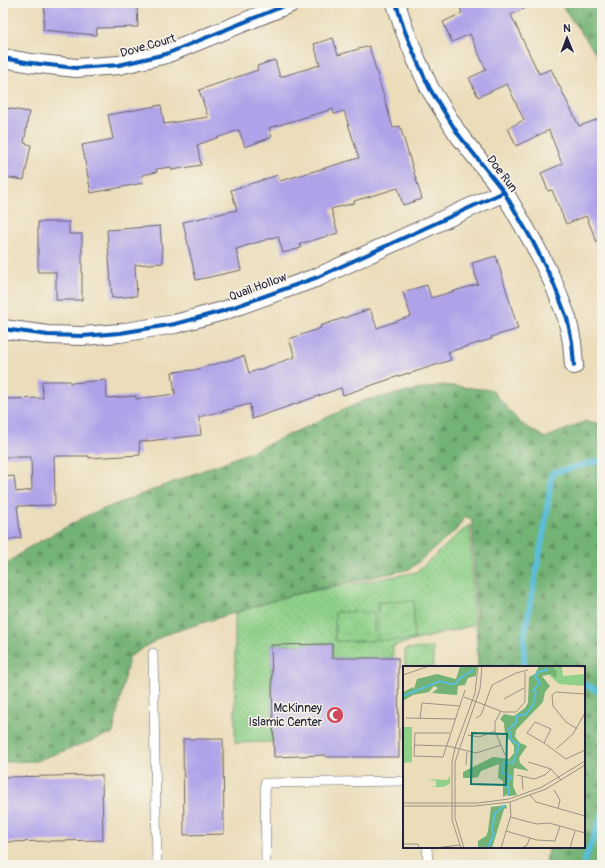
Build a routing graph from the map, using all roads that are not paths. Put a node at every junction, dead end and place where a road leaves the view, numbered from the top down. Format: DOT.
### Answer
graph roads {
  1 [pos="291,3"];
  2 [pos="396,3"];
  3 [pos="3,58"];
  4 [pos="504,192"];
  5 [pos="3,329"];
  6 [pos="574,365"];
  7 [pos="153,653"];
  8 [pos="403,781"];
  9 [pos="427,848"];
  10 [pos="156,865"];
  11 [pos="266,865"];
  12 [pos="428,865"];
  1 -- 3 [label="street, Dove Court"];
  2 -- 4 [label="street, Doe Run"];
  4 -- 5 [label="street, Quail Hollow"];
  4 -- 6 [label="street, Doe Run"];
  7 -- 10 [label="lane"];
  8 -- 11 [label="lane"];
  9 -- 12 [label="lane"];
}
